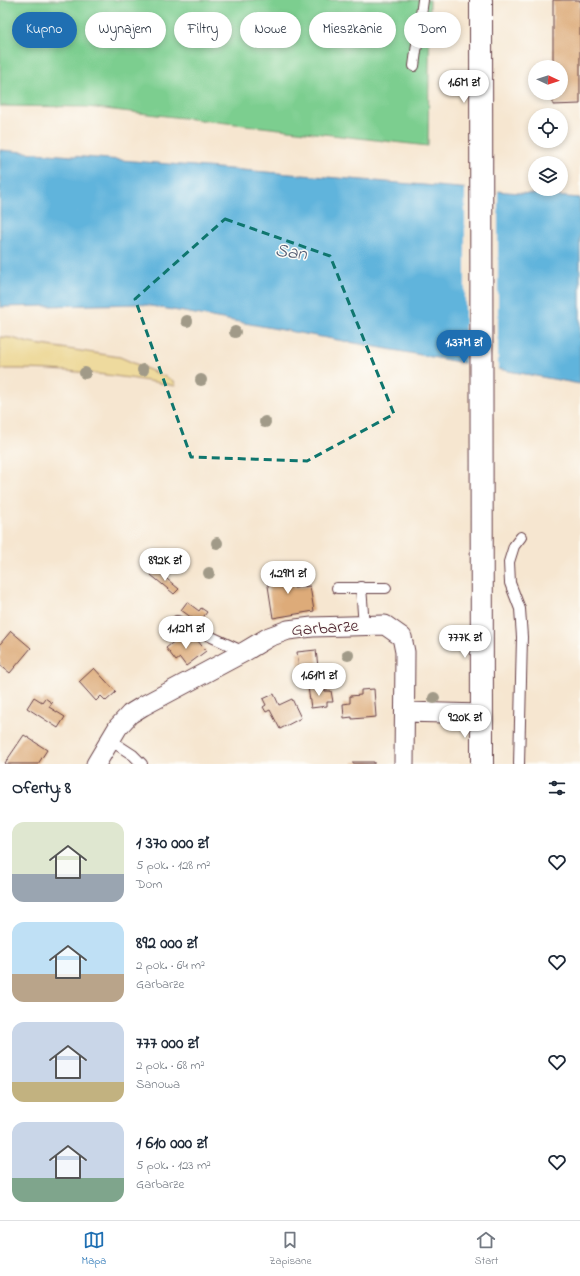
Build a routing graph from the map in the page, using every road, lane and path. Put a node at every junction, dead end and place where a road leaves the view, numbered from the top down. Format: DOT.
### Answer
graph roads {
  1 [pos="423,0"];
  2 [pos="481,0"];
  3 [pos="414,66"];
  4 [pos="521,537"];
  5 [pos="361,587"];
  6 [pos="337,588"];
  7 [pos="386,588"];
  8 [pos="177,621"];
  9 [pos="364,626"];
  10 [pos="244,652"];
  11 [pos="405,712"];
  12 [pos="482,714"];
  13 [pos="110,740"];
  14 [pos="96,764"];
  15 [pos="142,764"];
  16 [pos="404,764"];
  17 [pos="482,764"];
  18 [pos="519,764"];
  1 -- 3 [label="lane"];
  2 -- 12 [label="main road"];
  4 -- 18 [label="lane"];
  5 -- 6 [label="lane"];
  5 -- 7 [label="lane"];
  5 -- 9 [label="lane"];
  8 -- 10 [label="lane"];
  9 -- 10 [label="street, Garbarze"];
  9 -- 11 [label="street, Garbarze"];
  10 -- 13 [label="street, Garbarze"];
  11 -- 12 [label="street"];
  11 -- 16 [label="street, Garbarze"];
  12 -- 17 [label="main road"];
  13 -- 14 [label="street, Garbarze"];
  13 -- 15 [label="lane"];
}
